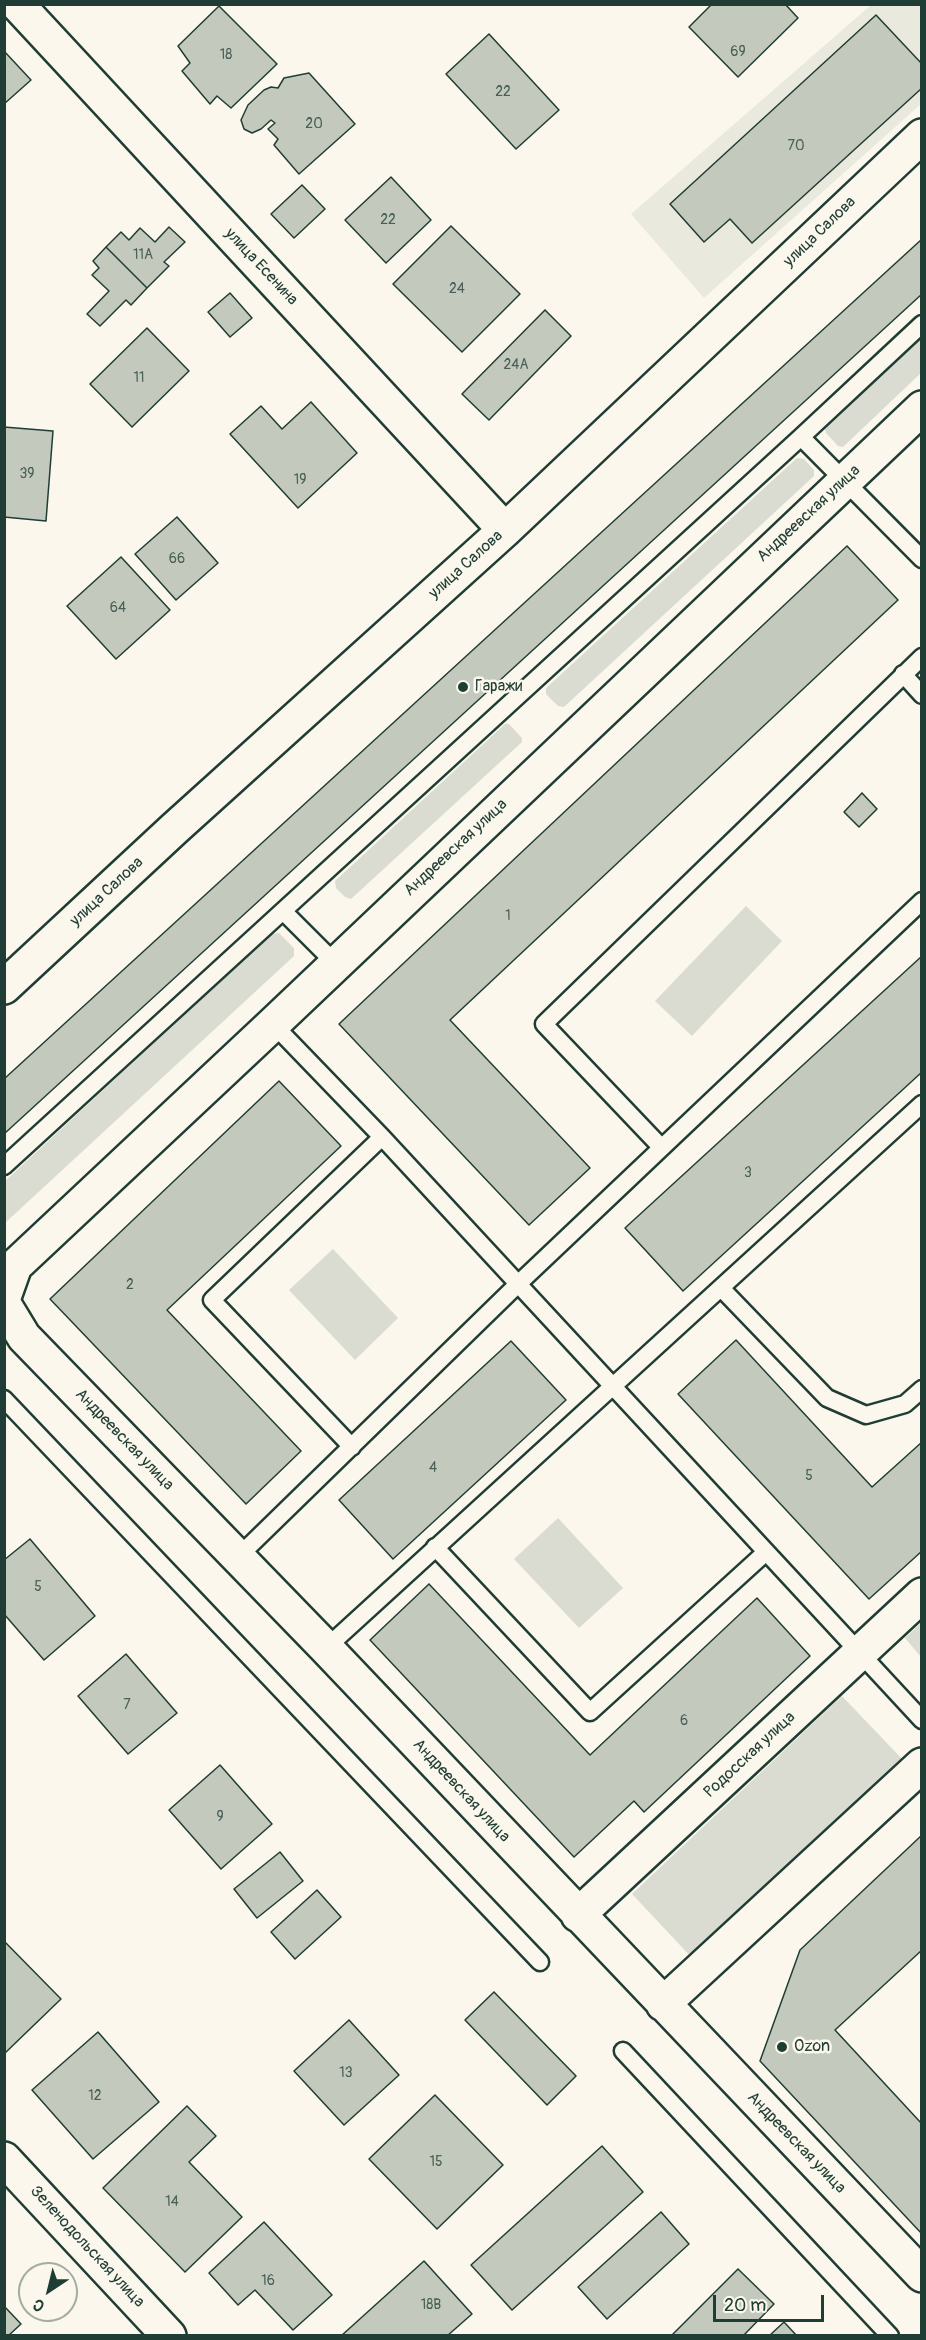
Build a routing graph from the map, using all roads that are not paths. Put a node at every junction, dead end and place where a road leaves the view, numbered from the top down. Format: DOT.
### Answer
graph roads {
  1 [pos="17,4"];
  2 [pos="921,136"];
  3 [pos="921,324"];
  4 [pos="921,408"];
  5 [pos="801,436"];
  6 [pos="844,480"];
  7 [pos="505,530"];
  8 [pos="921,559"];
  9 [pos="921,657"];
  10 [pos="903,675"];
  11 [pos="921,694"];
  12 [pos="921,901"];
  13 [pos="283,911"];
  14 [pos="335,963"];
  15 [pos="4,987"];
  16 [pos="273,1024"];
  17 [pos="921,1104"];
  18 [pos="382,1137"];
  19 [pos="661,1147"];
  20 [pos="4,1166"];
  21 [pos="518,1284"];
  22 [pos="721,1288"];
  23 [pos="4,1297"];
  24 [pos="4,1304"];
  25 [pos="613,1387"];
  26 [pos="921,1389"];
  27 [pos="4,1399"];
  28 [pos="352,1447"];
  29 [pos="435,1547"];
  30 [pos="766,1552"];
  31 [pos="238,1557"];
  32 [pos="921,1595"];
  33 [pos="326,1648"];
  34 [pos="858,1654"];
  35 [pos="921,1720"];
  36 [pos="921,1765"];
  37 [pos="578,1915"];
  38 [pos="540,1962"];
  39 [pos="663,2004"];
  40 [pos="622,2051"];
  41 [pos="4,2159"];
  42 [pos="921,2275"];
  43 [pos="169,2336"];
  44 [pos="890,2336"];
  1 -- 7 [label="street, улица Есенина"];
  2 -- 7 [label="street, улица Салова"];
  3 -- 5 [label="lane"];
  4 -- 6 [label="street, Андреевская улица"];
  5 -- 6 [label="lane"];
  5 -- 13 [label="lane"];
  6 -- 8 [label="lane"];
  6 -- 14 [label="street, Андреевская улица"];
  7 -- 15 [label="street, улица Салова"];
  9 -- 10 [label="lane"];
  10 -- 11 [label="lane"];
  10 -- 19 [label="lane"];
  12 -- 19 [label="lane"];
  13 -- 14 [label="lane"];
  13 -- 20 [label="lane"];
  14 -- 16 [label="street, Андреевская улица"];
  16 -- 18 [label="lane"];
  16 -- 23 [label="street, Андреевская улица"];
  17 -- 22 [label="lane"];
  18 -- 21 [label="lane"];
  18 -- 28 [label="lane"];
  19 -- 21 [label="lane"];
  21 -- 25 [label="lane"];
  21 -- 28 [label="lane"];
  22 -- 25 [label="lane"];
  22 -- 26 [label="lane"];
  24 -- 31 [label="street, Андреевская улица"];
  25 -- 29 [label="lane"];
  25 -- 30 [label="lane"];
  27 -- 38 [label="lane"];
  28 -- 31 [label="lane"];
  29 -- 30 [label="lane"];
  29 -- 33 [label="lane"];
  30 -- 34 [label="lane"];
  31 -- 33 [label="street, Андреевская улица"];
  32 -- 34 [label="street, Родосская улица"];
  33 -- 37 [label="street, Андреевская улица"];
  34 -- 35 [label="lane"];
  34 -- 37 [label="street, Родосская улица"];
  36 -- 39 [label="street"];
  37 -- 39 [label="street, Андреевская улица"];
  39 -- 42 [label="street, Андреевская улица"];
  40 -- 44 [label="lane"];
  41 -- 43 [label="street, Зеленодольская улица"];
}
